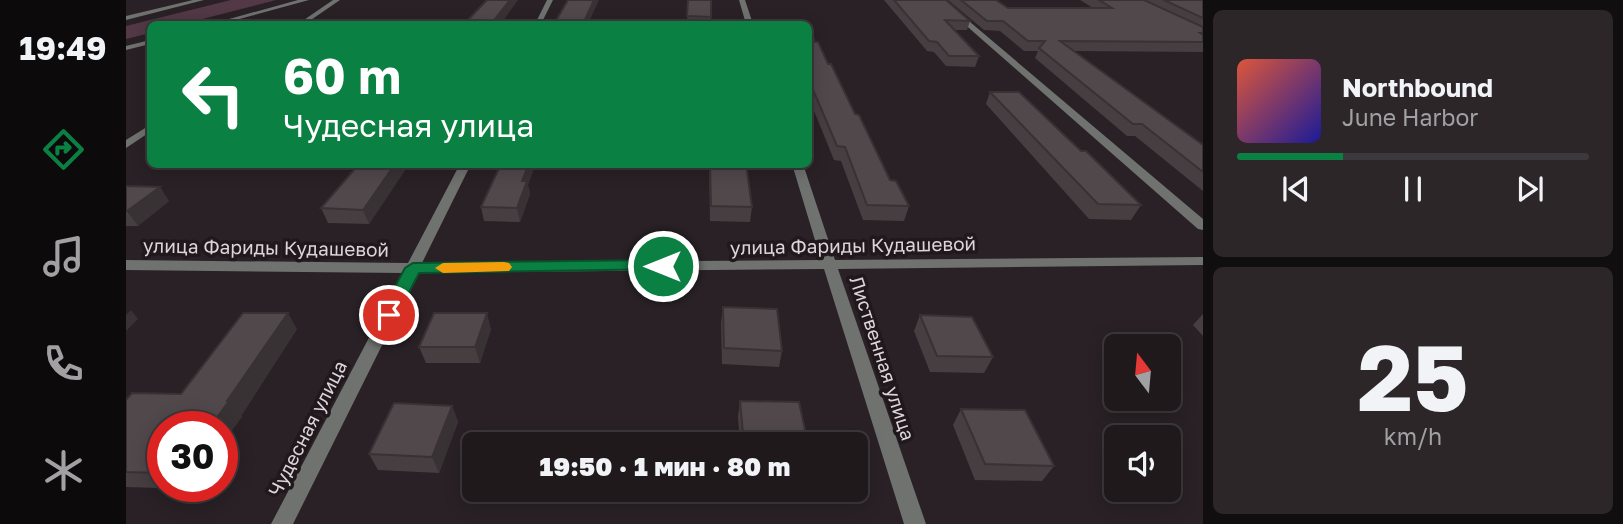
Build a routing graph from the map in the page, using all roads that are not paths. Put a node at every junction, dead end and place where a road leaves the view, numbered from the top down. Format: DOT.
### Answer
graph roads {
  1 [pos="167,0"];
  2 [pos="201,0"];
  3 [pos="306,0"];
  4 [pos="337,0"];
  5 [pos="550,0"];
  6 [pos="742,0"];
  7 [pos="940,0"];
  8 [pos="182,5"];
  9 [pos="126,18"];
  10 [pos="226,21"];
  11 [pos="306,21"];
  12 [pos="540,21"];
  13 [pos="749,21"];
  14 [pos="147,43"];
  15 [pos="126,48"];
  16 [pos="147,130"];
  17 [pos="126,145"];
  18 [pos="464,168"];
  19 [pos="798,168"];
  20 [pos="1203,226"];
  21 [pos="1203,261"];
  22 [pos="830,264"];
  23 [pos="126,265"];
  24 [pos="413,268"];
  25 [pos="282,524"];
  26 [pos="915,524"];
  1 -- 8 [label="street"];
  2 -- 8 [label="street"];
  3 -- 10 [label="street"];
  4 -- 11 [label="street"];
  5 -- 12 [label="street"];
  6 -- 13 [label="street"];
  7 -- 20 [label="street"];
  8 -- 9 [label="street"];
  14 -- 15 [label="street"];
  16 -- 17 [label="street"];
  18 -- 24 [label="street, Чудесная улица"];
  19 -- 22 [label="street, Лиственная улица"];
  21 -- 22 [label="street, улица Фариды Кудашевой"];
  22 -- 24 [label="street, улица Фариды Кудашевой"];
  22 -- 26 [label="street, Лиственная улица"];
  23 -- 24 [label="street, улица Фариды Кудашевой"];
  24 -- 25 [label="street, Чудесная улица"];
}
